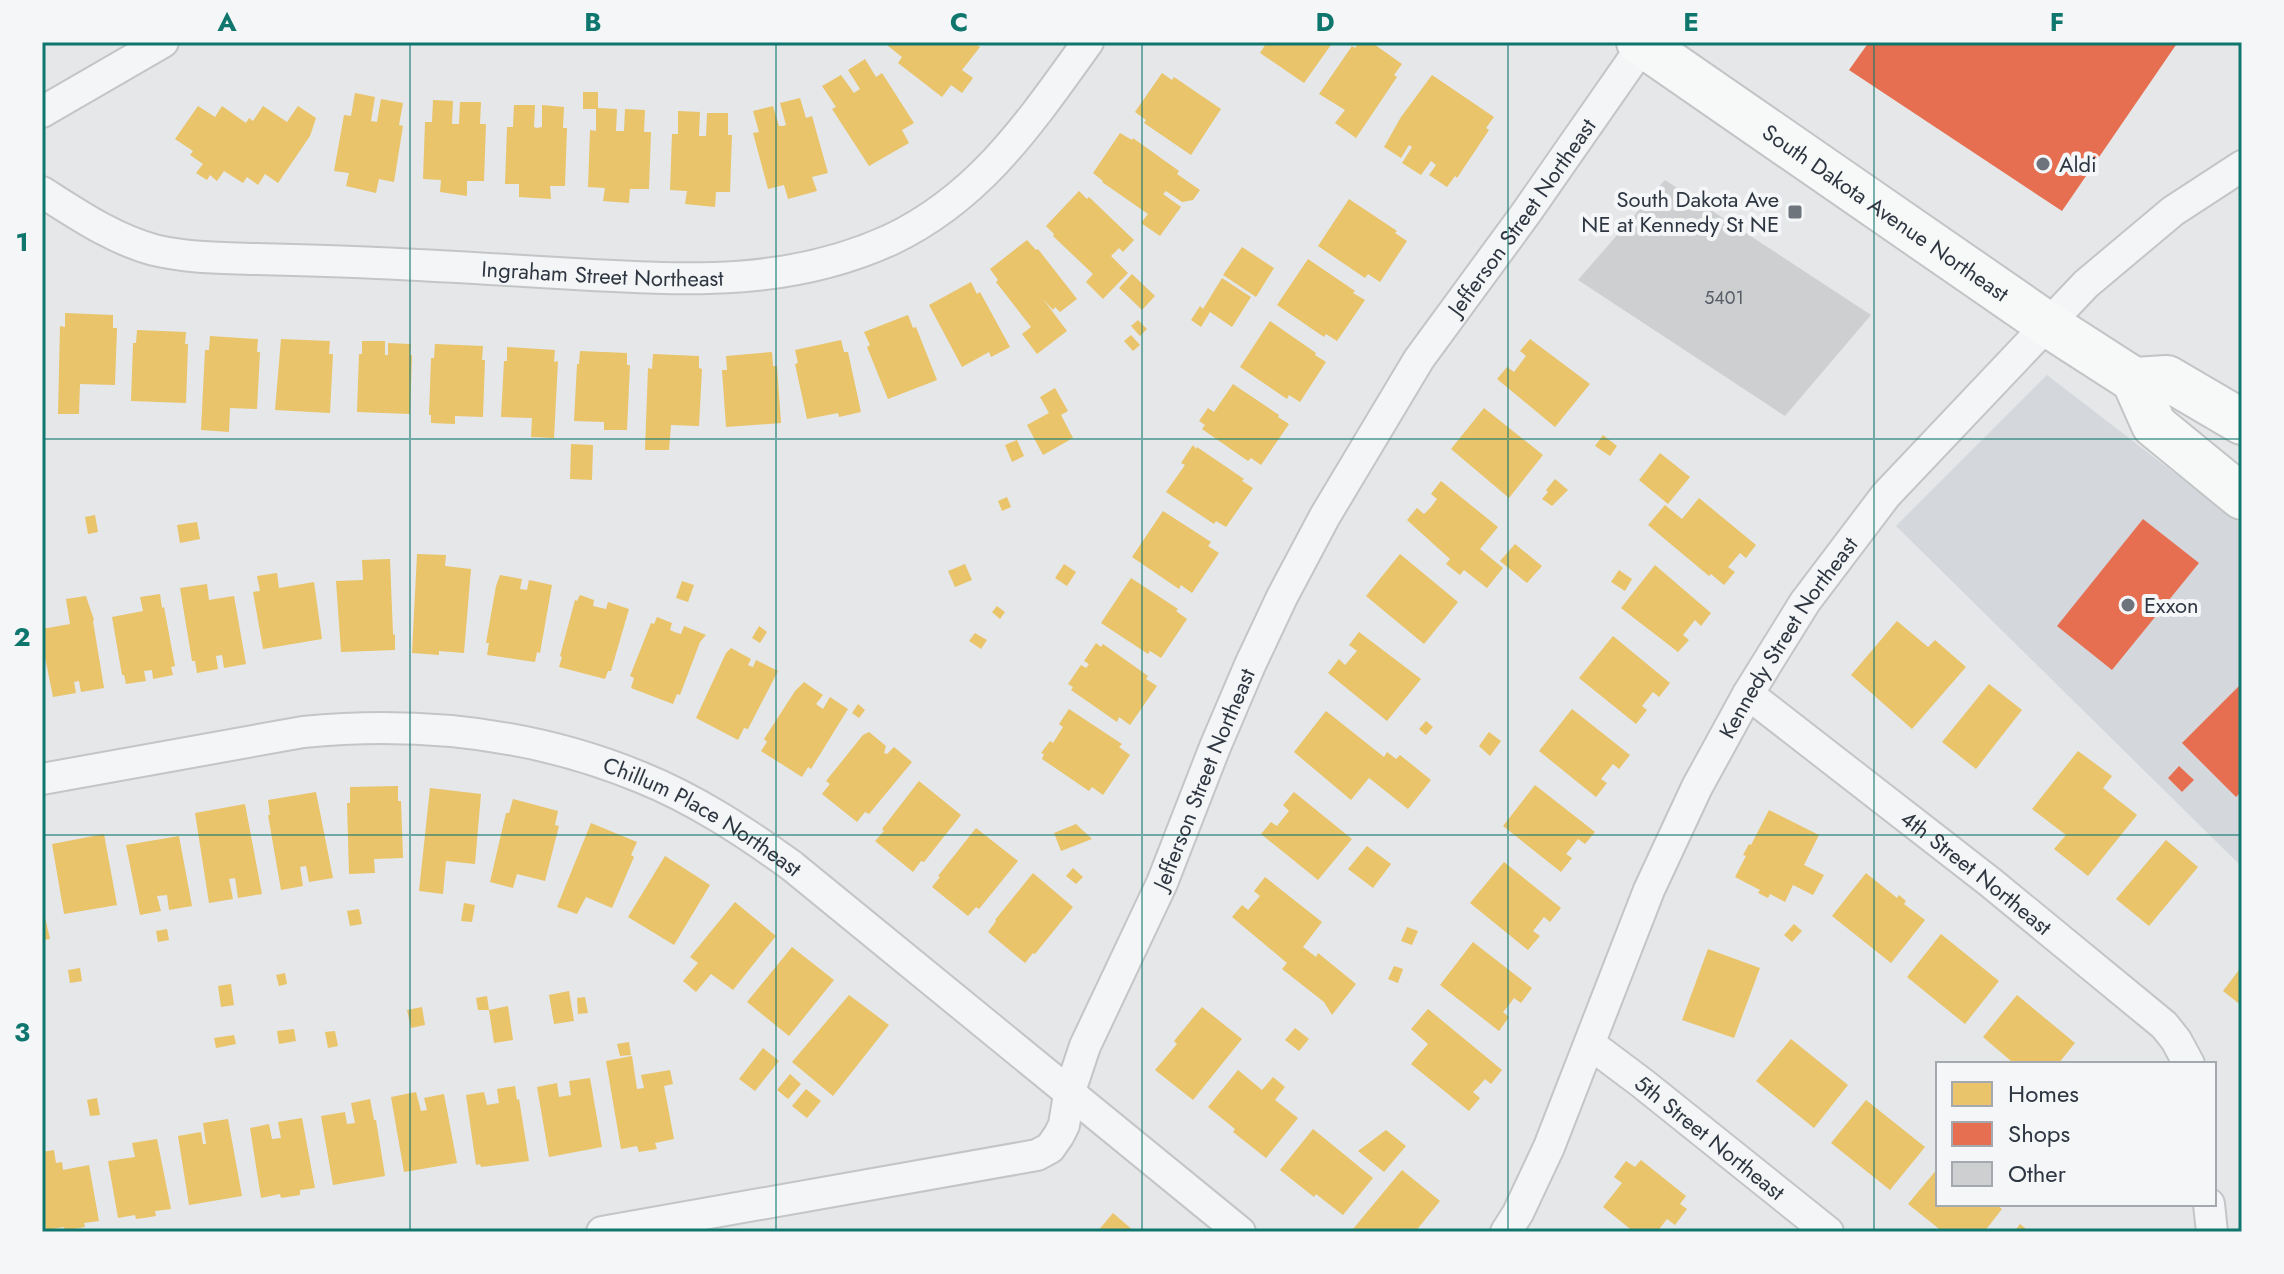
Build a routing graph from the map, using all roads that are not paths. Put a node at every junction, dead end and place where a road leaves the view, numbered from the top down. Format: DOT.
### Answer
graph roads {
  1 [pos="163,42"];
  2 [pos="1088,42"];
  3 [pos="1641,43"];
  4 [pos="42,112"];
  5 [pos="2242,166"];
  6 [pos="42,192"];
  7 [pos="2047,324"];
  8 [pos="2134,380"];
  9 [pos="2242,422"];
  10 [pos="2242,497"];
  11 [pos="1748,694"];
  12 [pos="42,779"];
  13 [pos="1590,1044"];
  14 [pos="2188,1062"];
  15 [pos="1069,1094"];
  16 [pos="2209,1206"];
  17 [pos="602,1232"];
  18 [pos="1240,1232"];
  19 [pos="1506,1232"];
  20 [pos="1828,1232"];
  21 [pos="2212,1232"];
  1 -- 4 [label="street"];
  2 -- 6 [label="street, Ingraham Street Northeast"];
  3 -- 7 [label="main road, South Dakota Avenue Northeast"];
  3 -- 15 [label="street, Jefferson Street Northeast"];
  5 -- 7 [label="street, Kennedy Street Northeast"];
  7 -- 8 [label="main road, South Dakota Avenue Northeast"];
  7 -- 11 [label="street, Kennedy Street Northeast"];
  8 -- 9 [label="main road"];
  8 -- 10 [label="main road"];
  11 -- 13 [label="street, Kennedy Street Northeast"];
  11 -- 14 [label="street, 4th Street Northeast"];
  12 -- 15 [label="street, Chillum Place Northeast"];
  13 -- 19 [label="street, Kennedy Street Northeast"];
  13 -- 20 [label="street, 5th Street Northeast"];
  15 -- 17 [label="street, Jefferson Street Northeast"];
  15 -- 18 [label="street, Chillum Place Northeast"];
  16 -- 21 [label="street"];
}
